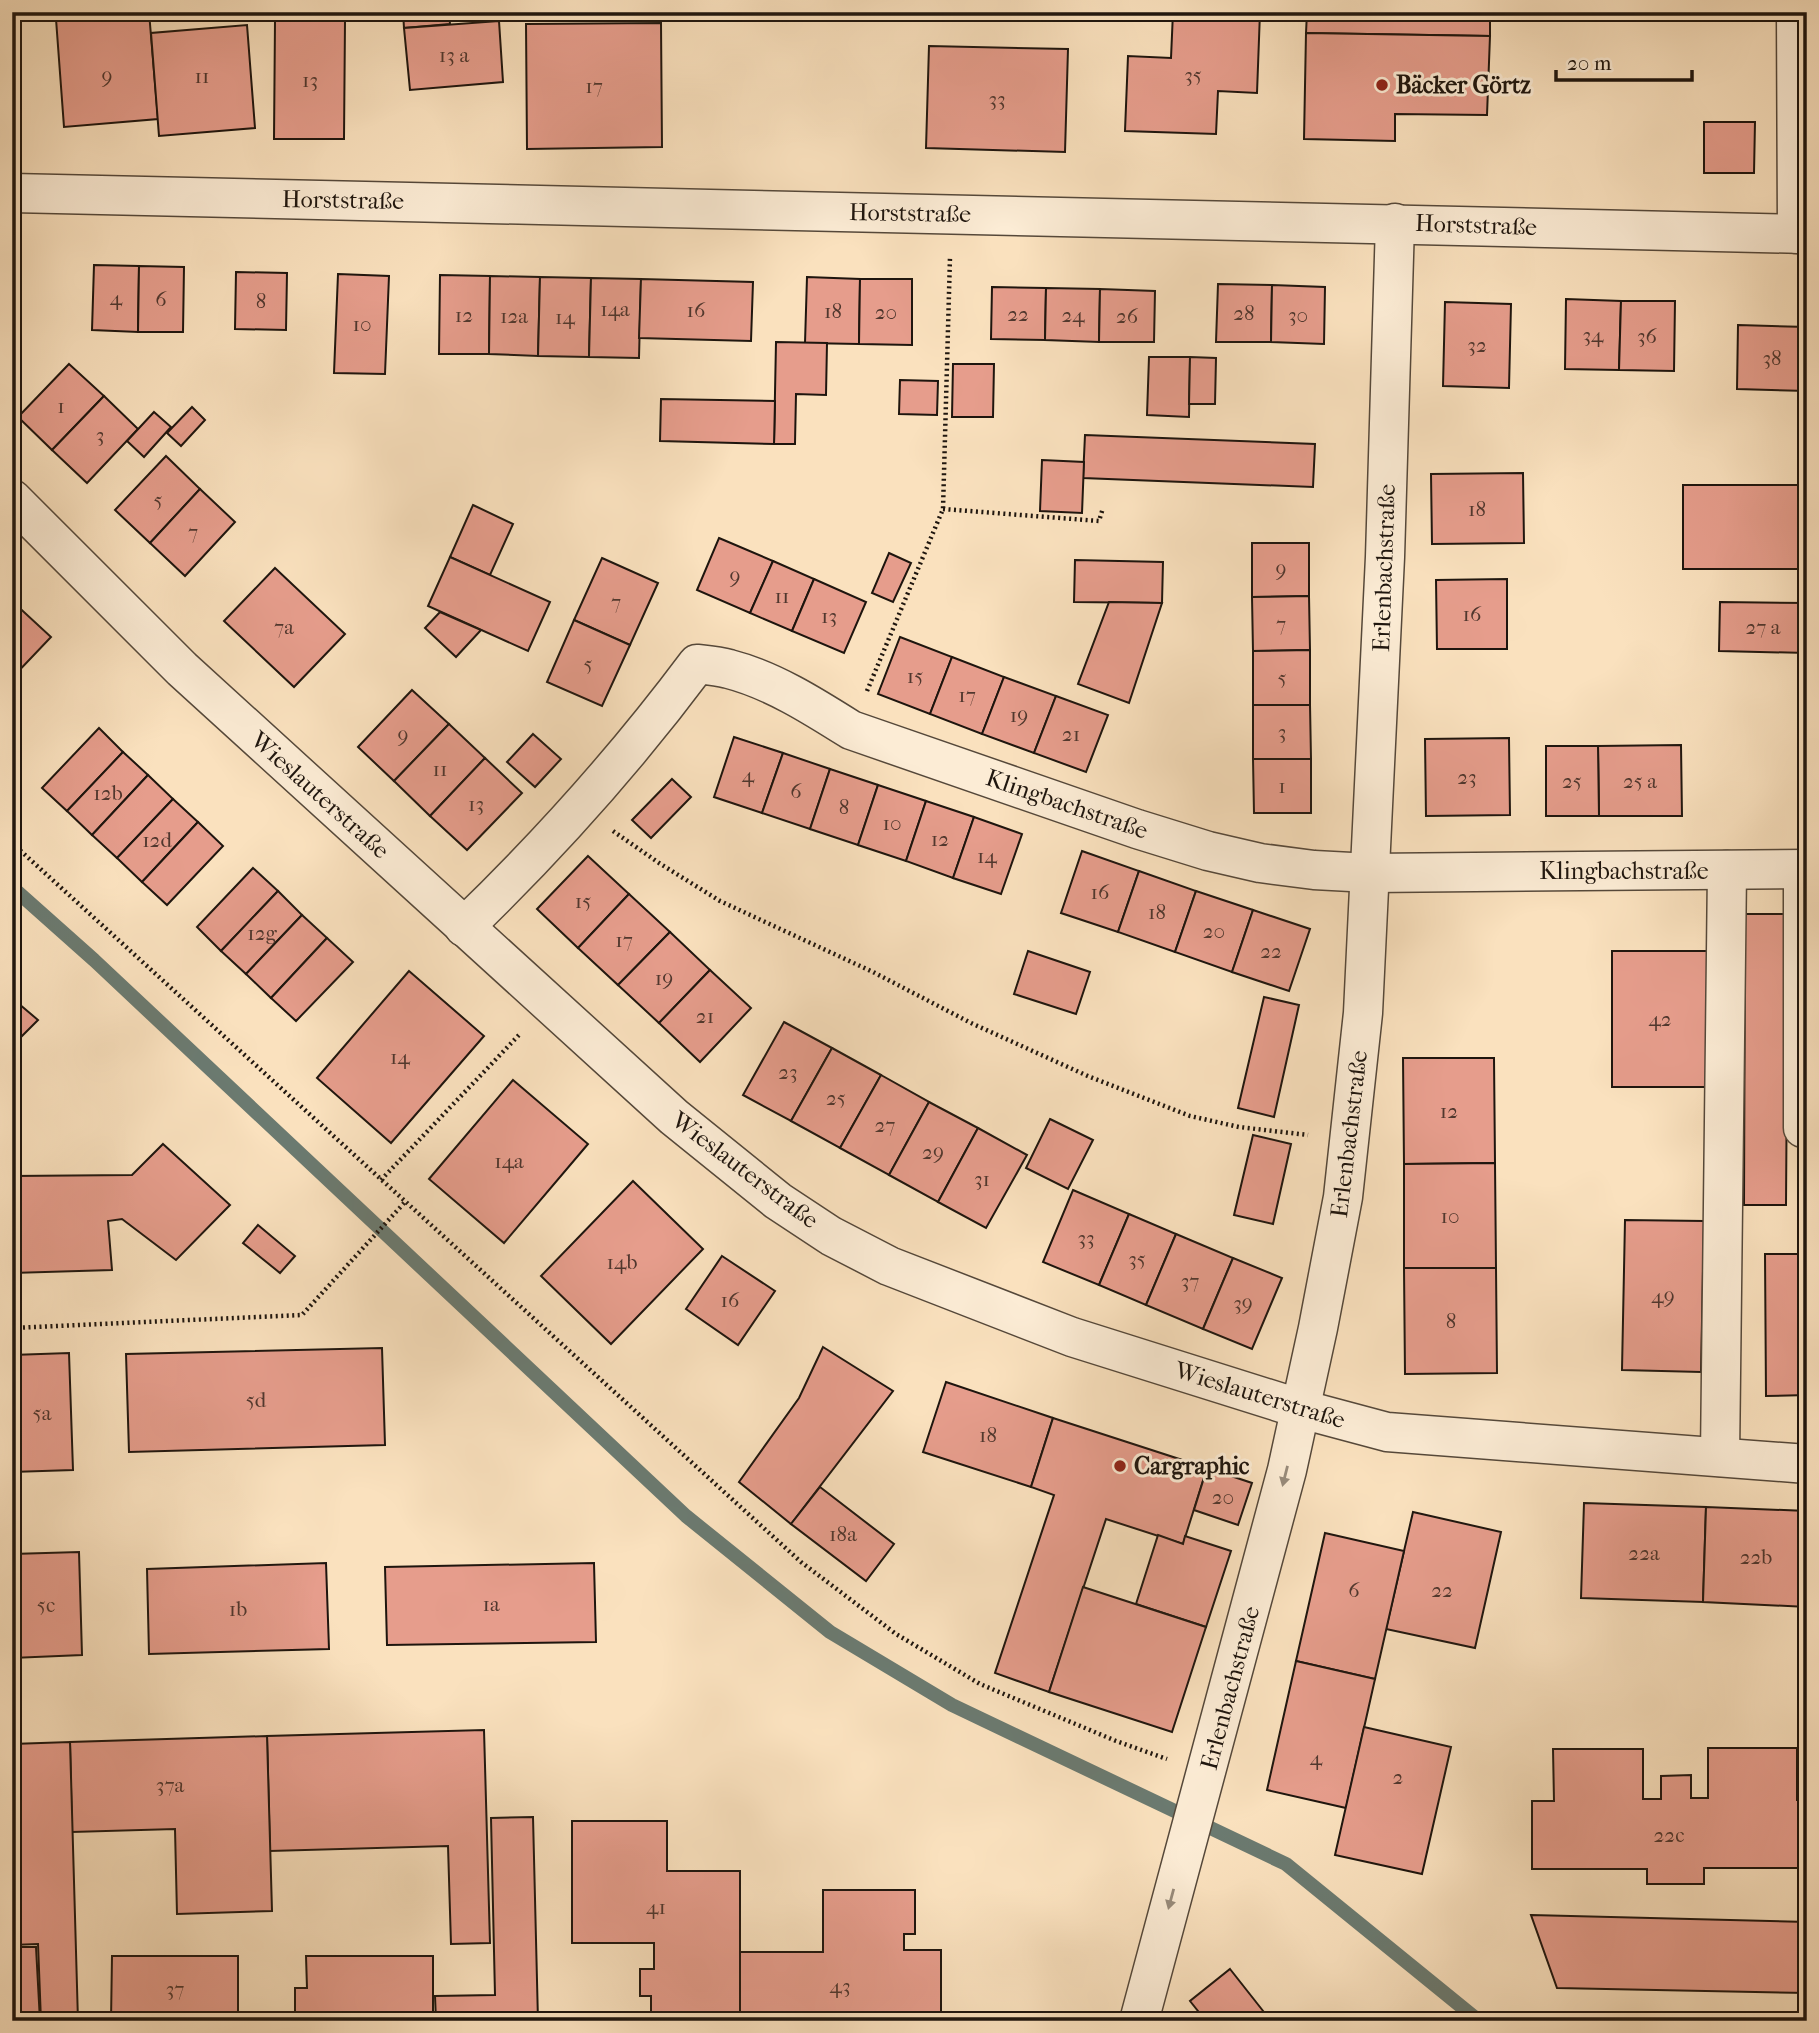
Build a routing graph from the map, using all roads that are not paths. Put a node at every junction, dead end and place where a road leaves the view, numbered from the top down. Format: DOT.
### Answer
graph roads {
  1 [pos="1796,12"];
  2 [pos="12,193"];
  3 [pos="1395,223"];
  4 [pos="1802,234"];
  5 [pos="12,499"];
  6 [pos="1805,869"];
  7 [pos="1727,870"];
  8 [pos="1370,873"];
  9 [pos="464,927"];
  10 [pos="1803,1128"];
  11 [pos="1301,1409"];
  12 [pos="1720,1457"];
  13 [pos="1807,1464"];
  14 [pos="1139,2021"];
  1 -- 4 [label="street"];
  2 -- 3 [label="street, Horststraße"];
  3 -- 4 [label="street, Horststraße"];
  3 -- 8 [label="street, Erlenbachstraße"];
  5 -- 9 [label="street, Wieslauterstraße"];
  6 -- 7 [label="street, Klingbachstraße"];
  6 -- 10 [label="street"];
  7 -- 8 [label="street, Klingbachstraße"];
  7 -- 12 [label="street"];
  8 -- 9 [label="street, Klingbachstraße"];
  8 -- 11 [label="street, Erlenbachstraße"];
  9 -- 11 [label="street, Wieslauterstraße"];
  11 -- 12 [label="street, Wieslauterstraße"];
  11 -- 14 [label="street, Erlenbachstraße, one-way"];
  12 -- 13 [label="street, Wieslauterstraße"];
}
